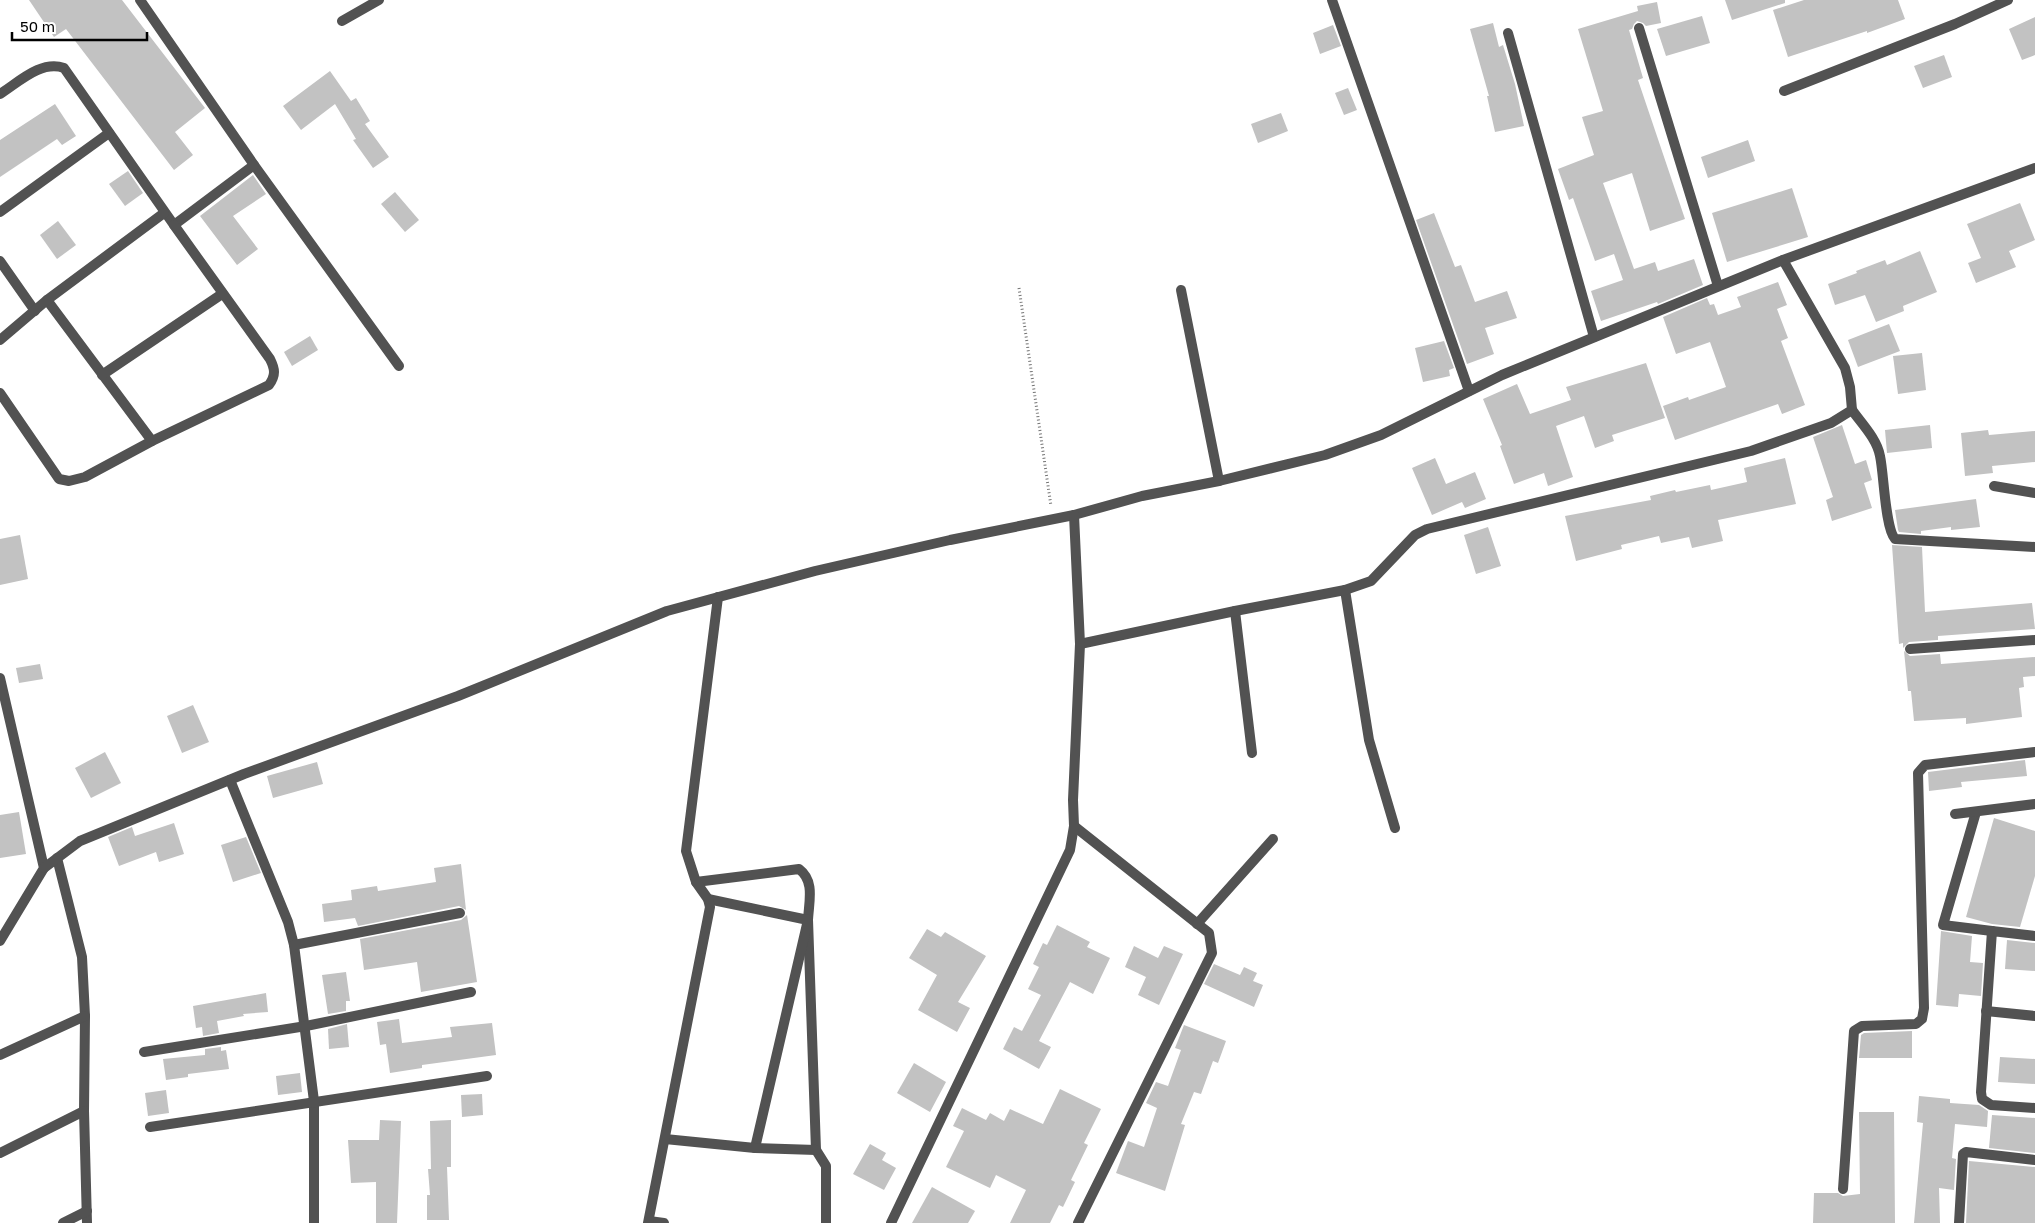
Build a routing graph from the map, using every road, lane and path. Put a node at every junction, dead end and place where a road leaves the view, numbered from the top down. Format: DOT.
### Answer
graph roads {
  1 [pos="140,0"];
  2 [pos="379,0"];
  3 [pos="1332,0"];
  4 [pos="2008,0"];
  5 [pos="342,21"];
  6 [pos="1639,28"];
  7 [pos="1508,33"];
  8 [pos="1784,91"];
  9 [pos="0,94"];
  10 [pos="109,133"];
  11 [pos="254,165"];
  12 [pos="2035,168"];
  13 [pos="0,212"];
  14 [pos="164,213"];
  15 [pos="174,225"];
  16 [pos="1782,260"];
  17 [pos="0,261"];
  18 [pos="1718,286"];
  19 [pos="1019,288"];
  20 [pos="1181,290"];
  21 [pos="222,294"];
  22 [pos="46,300"];
  23 [pos="36,311"];
  24 [pos="1594,336"];
  25 [pos="0,340"];
  26 [pos="400,366"];
  27 [pos="102,375"];
  28 [pos="1469,391"];
  29 [pos="0,393"];
  30 [pos="1852,410"];
  31 [pos="152,441"];
  32 [pos="1219,481"];
  33 [pos="1994,486"];
  34 [pos="2035,493"];
  35 [pos="1074,515"];
  36 [pos="1053,519"];
  37 [pos="2035,546"];
  38 [pos="1345,590"];
  39 [pos="718,598"];
  40 [pos="1235,611"];
  41 [pos="2035,640"];
  42 [pos="1080,644"];
  43 [pos="1910,649"];
  44 [pos="0,678"];
  45 [pos="2035,752"];
  46 [pos="1252,753"];
  47 [pos="230,780"];
  48 [pos="2035,804"];
  49 [pos="1976,812"];
  50 [pos="1954,814"];
  51 [pos="1074,826"];
  52 [pos="1395,828"];
  53 [pos="1273,839"];
  54 [pos="56,858"];
  55 [pos="44,868"];
  56 [pos="696,882"];
  57 [pos="708,899"];
  58 [pos="460,913"];
  59 [pos="808,920"];
  60 [pos="1197,924"];
  61 [pos="1992,931"];
  62 [pos="2035,936"];
  63 [pos="0,941"];
  64 [pos="294,945"];
  65 [pos="471,992"];
  66 [pos="1986,1011"];
  67 [pos="85,1016"];
  68 [pos="2035,1016"];
  69 [pos="306,1026"];
  70 [pos="144,1052"];
  71 [pos="0,1056"];
  72 [pos="488,1076"];
  73 [pos="314,1101"];
  74 [pos="2035,1108"];
  75 [pos="84,1111"];
  76 [pos="150,1127"];
  77 [pos="665,1139"];
  78 [pos="755,1148"];
  79 [pos="816,1150"];
  80 [pos="0,1154"];
  81 [pos="2035,1160"];
  82 [pos="1843,1188"];
  83 [pos="87,1211"];
  84 [pos="649,1222"];
  85 [pos="63,1223"];
  86 [pos="88,1223"];
  87 [pos="314,1223"];
  88 [pos="664,1223"];
  89 [pos="826,1223"];
  90 [pos="890,1223"];
  91 [pos="1078,1223"];
  92 [pos="1959,1223"];
  1 -- 11 [label="street"];
  2 -- 5 [label="street"];
  3 -- 28 [label="street"];
  4 -- 8 [label="street"];
  6 -- 18 [label="street"];
  7 -- 24 [label="street"];
  9 -- 10 [label="street"];
  10 -- 13 [label="street"];
  10 -- 14 [label="street"];
  11 -- 15 [label="street"];
  11 -- 26 [label="street"];
  12 -- 16 [label="street"];
  14 -- 15 [label="street"];
  14 -- 22 [label="street"];
  15 -- 21 [label="street"];
  16 -- 18 [label="street"];
  16 -- 30 [label="street"];
  17 -- 23 [label="street"];
  18 -- 24 [label="street"];
  19 -- 36 [label="path"];
  20 -- 32 [label="street"];
  21 -- 27 [label="street"];
  21 -- 31 [label="street"];
  22 -- 23 [label="street"];
  22 -- 27 [label="street"];
  23 -- 25 [label="street"];
  24 -- 28 [label="street"];
  27 -- 31 [label="street"];
  28 -- 32 [label="street"];
  29 -- 31 [label="street"];
  30 -- 37 [label="street"];
  30 -- 38 [label="street"];
  32 -- 35 [label="street"];
  33 -- 34 [label="street"];
  35 -- 36 [label="street"];
  35 -- 42 [label="street"];
  36 -- 39 [label="street"];
  38 -- 40 [label="street"];
  38 -- 52 [label="street"];
  39 -- 47 [label="street"];
  39 -- 56 [label="street"];
  40 -- 42 [label="street"];
  40 -- 46 [label="street"];
  41 -- 43 [label="street"];
  42 -- 51 [label="street"];
  44 -- 55 [label="street"];
  45 -- 82 [label="street"];
  47 -- 54 [label="street"];
  47 -- 64 [label="street"];
  48 -- 49 [label="street"];
  49 -- 50 [label="street"];
  49 -- 61 [label="street"];
  51 -- 60 [label="street"];
  51 -- 90 [label="street"];
  53 -- 60 [label="street"];
  54 -- 55 [label="street"];
  54 -- 67 [label="street"];
  55 -- 63 [label="street"];
  56 -- 57 [label="street"];
  56 -- 59 [label="street"];
  57 -- 59 [label="street"];
  57 -- 77 [label="street"];
  58 -- 64 [label="street"];
  59 -- 78 [label="street"];
  59 -- 79 [label="street"];
  60 -- 91 [label="street"];
  61 -- 62 [label="street"];
  61 -- 66 [label="street"];
  64 -- 69 [label="street"];
  65 -- 69 [label="street"];
  66 -- 68 [label="street"];
  66 -- 74 [label="street"];
  67 -- 71 [label="street"];
  67 -- 75 [label="street"];
  69 -- 70 [label="street"];
  69 -- 73 [label="street"];
  72 -- 73 [label="street"];
  73 -- 76 [label="street"];
  73 -- 87 [label="street"];
  75 -- 80 [label="street"];
  75 -- 83 [label="street"];
  77 -- 78 [label="street"];
  77 -- 84 [label="street"];
  78 -- 79 [label="street"];
  79 -- 89 [label="street"];
  81 -- 92 [label="street"];
  83 -- 85 [label="street"];
  83 -- 86 [label="street"];
  84 -- 88 [label="street"];
}
